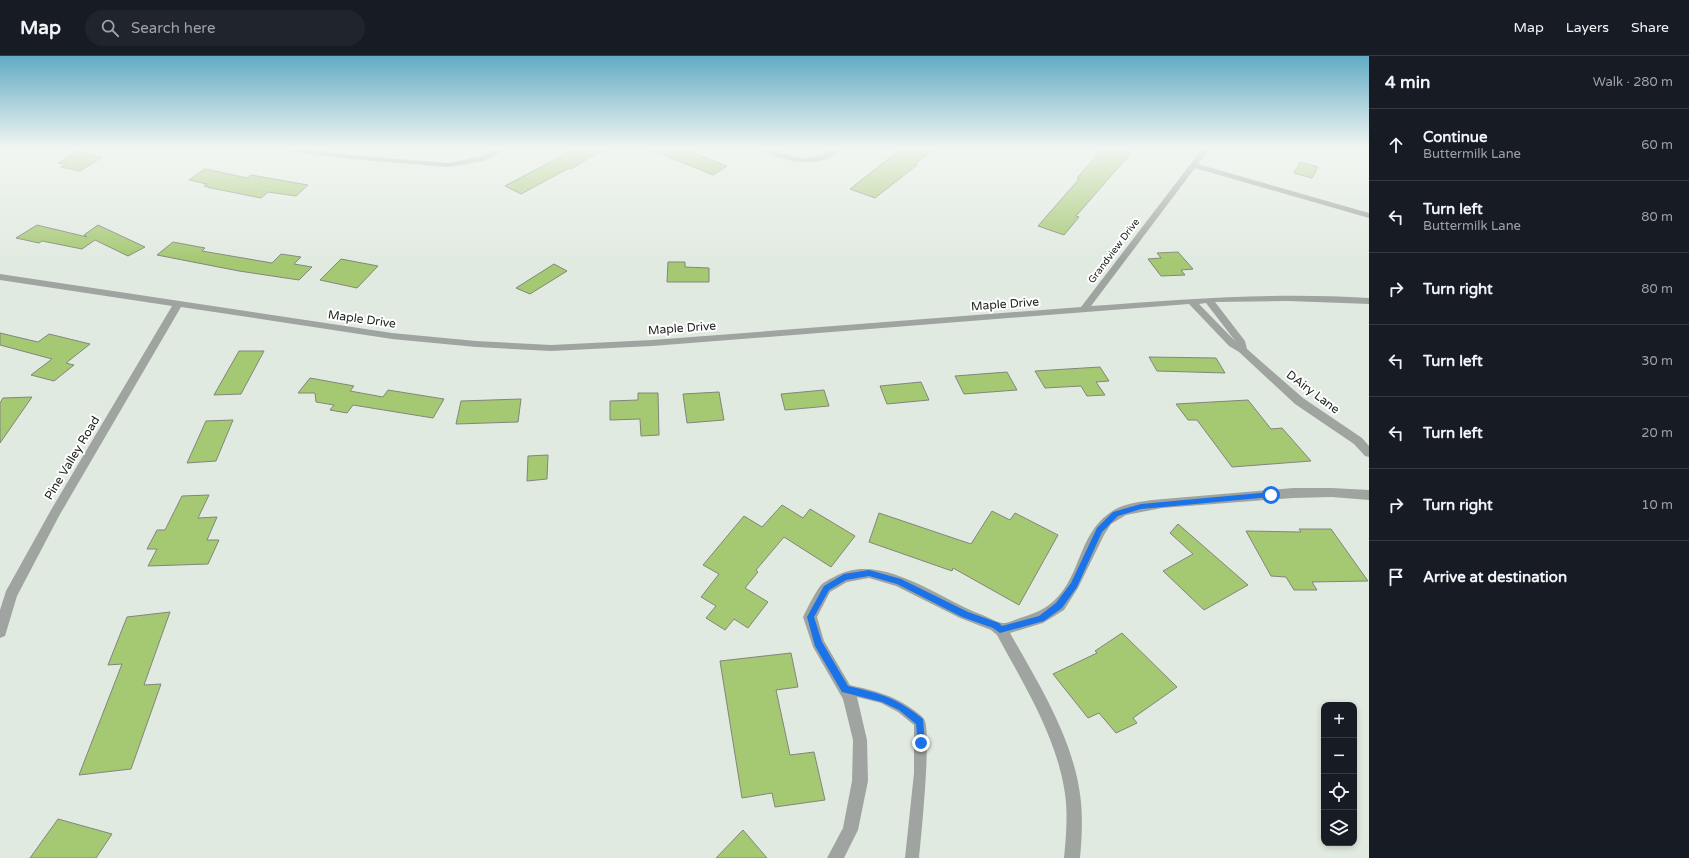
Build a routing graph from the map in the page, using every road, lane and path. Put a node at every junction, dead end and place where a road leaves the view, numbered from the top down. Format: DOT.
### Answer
graph roads {
  1 [pos="1178,186"];
  2 [pos="1268,186"];
  3 [pos="1369,216"];
  4 [pos="0,277"];
  5 [pos="1208,300"];
  6 [pos="1369,301"];
  7 [pos="1191,302"];
  8 [pos="178,304"];
  9 [pos="1083,310"];
  10 [pos="1216,327"];
  11 [pos="1229,327"];
  12 [pos="1242,350"];
  13 [pos="1369,453"];
  14 [pos="1369,495"];
  15 [pos="1000,630"];
  16 [pos="0,632"];
  17 [pos="845,689"];
  18 [pos="835,858"];
  19 [pos="912,858"];
  20 [pos="1072,858"];
  1 -- 9 [label="street, Grandview Drive"];
  2 -- 3 [label="street"];
  4 -- 8 [label="street, Maple Drive"];
  5 -- 6 [label="street, Maple Drive"];
  5 -- 7 [label="street, Maple Drive"];
  5 -- 11 [label="street"];
  7 -- 9 [label="street, Maple Drive"];
  7 -- 10 [label="street"];
  8 -- 9 [label="street, Maple Drive"];
  8 -- 16 [label="street, Pine Valley Road"];
  10 -- 11 [label="lane"];
  10 -- 12 [label="street"];
  11 -- 12 [label="street"];
  12 -- 13 [label="street, DAiry Lane"];
  14 -- 15 [label="street"];
  15 -- 17 [label="street"];
  15 -- 20 [label="street"];
  17 -- 18 [label="street"];
  17 -- 19 [label="lane"];
}
